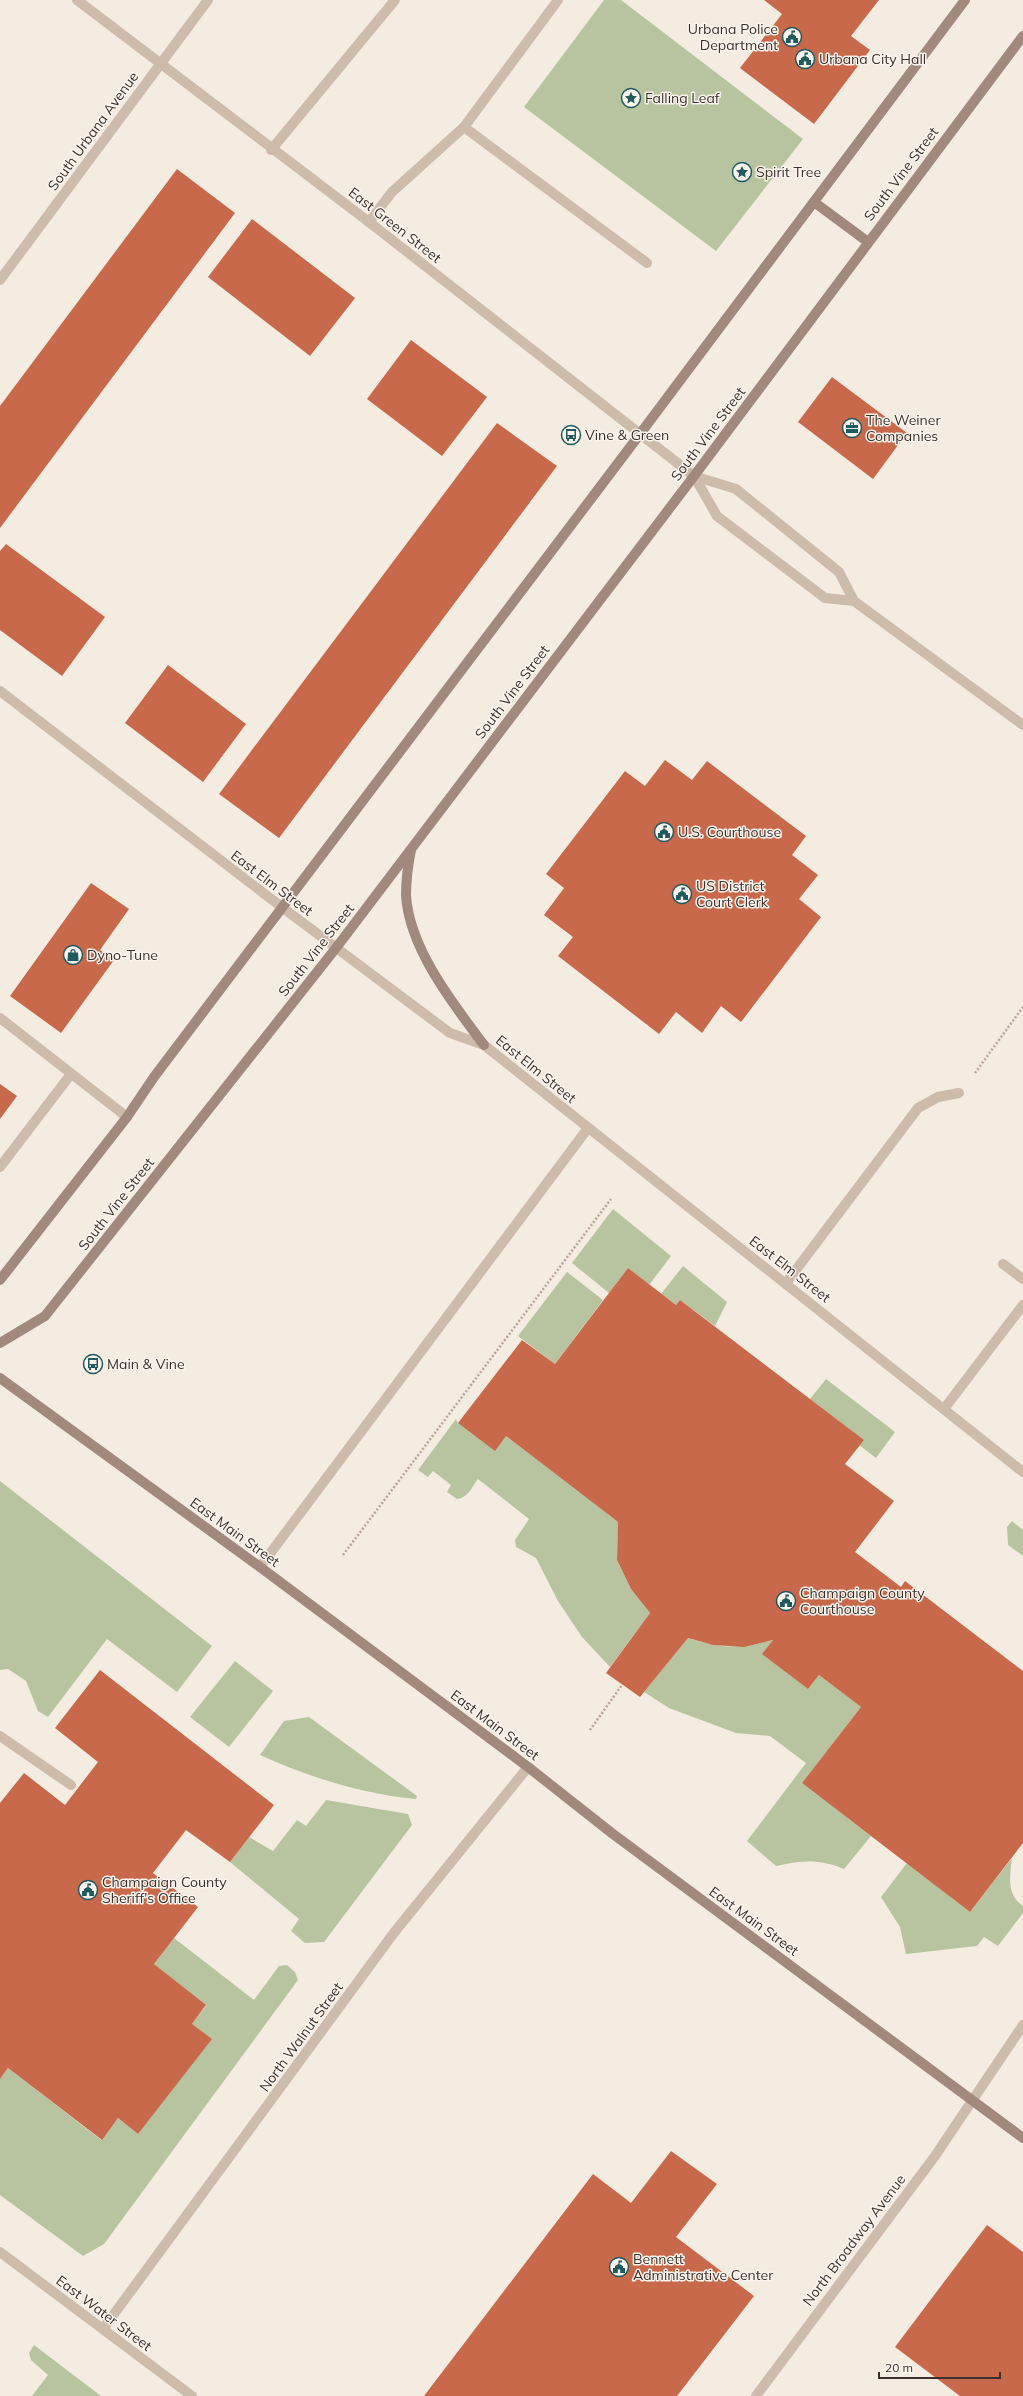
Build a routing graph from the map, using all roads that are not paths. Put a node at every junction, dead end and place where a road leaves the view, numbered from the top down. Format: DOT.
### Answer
graph roads {
  1 [pos="77,0"];
  2 [pos="208,0"];
  3 [pos="395,0"];
  4 [pos="558,0"];
  5 [pos="965,0"];
  6 [pos="1023,36"];
  7 [pos="160,64"];
  8 [pos="464,127"];
  9 [pos="271,150"];
  10 [pos="814,202"];
  11 [pos="369,222"];
  12 [pos="868,242"];
  13 [pos="647,262"];
  14 [pos="0,280"];
  15 [pos="640,434"];
  16 [pos="694,476"];
  17 [pos="854,602"];
  18 [pos="0,692"];
  19 [pos="1023,725"];
  20 [pos="412,847"];
  21 [pos="283,908"];
  22 [pos="336,948"];
  23 [pos="0,1018"];
  24 [pos="484,1044"];
  25 [pos="71,1074"];
  26 [pos="959,1093"];
  27 [pos="127,1117"];
  28 [pos="588,1128"];
  29 [pos="0,1167"];
  30 [pos="1003,1264"];
  31 [pos="1023,1279"];
  32 [pos="0,1280"];
  33 [pos="786,1283"];
  34 [pos="1023,1305"];
  35 [pos="0,1343"];
  36 [pos="0,1378"];
  37 [pos="944,1409"];
  38 [pos="1023,1472"];
  39 [pos="260,1567"];
  40 [pos="0,1736"];
  41 [pos="528,1768"];
  42 [pos="71,1785"];
  43 [pos="1023,2025"];
  44 [pos="971,2099"];
  45 [pos="1023,2138"];
  46 [pos="0,2252"];
  47 [pos="103,2329"];
  48 [pos="192,2396"];
  49 [pos="756,2396"];
  1 -- 7 [label="street, East Green Street"];
  2 -- 7 [label="street, South Urbana Avenue"];
  3 -- 9 [label="street"];
  4 -- 8 [label="street"];
  5 -- 10 [label="main road"];
  6 -- 12 [label="main road, South Vine Street"];
  7 -- 9 [label="street, East Green Street"];
  7 -- 14 [label="street, South Urbana Avenue"];
  8 -- 11 [label="street"];
  8 -- 13 [label="street"];
  9 -- 11 [label="street, East Green Street"];
  10 -- 12 [label="main road"];
  10 -- 15 [label="main road"];
  11 -- 15 [label="street, East Green Street"];
  12 -- 16 [label="main road, South Vine Street"];
  15 -- 16 [label="street, East Green Street"];
  15 -- 21 [label="main road"];
  16 -- 17 [label="street"];
  16 -- 17 [label="street"];
  16 -- 20 [label="main road, South Vine Street"];
  17 -- 19 [label="street"];
  18 -- 21 [label="street, East Elm Street"];
  20 -- 22 [label="main road, South Vine Street"];
  20 -- 24 [label="main road"];
  21 -- 22 [label="street, East Elm Street"];
  21 -- 27 [label="main road"];
  22 -- 24 [label="street, East Elm Street"];
  22 -- 35 [label="main road, South Vine Street"];
  23 -- 25 [label="street"];
  24 -- 28 [label="street, East Elm Street"];
  25 -- 27 [label="street"];
  25 -- 29 [label="street"];
  26 -- 33 [label="street"];
  27 -- 32 [label="main road"];
  28 -- 33 [label="street, East Elm Street"];
  28 -- 39 [label="street"];
  30 -- 31 [label="street"];
  33 -- 37 [label="street, East Elm Street"];
  34 -- 37 [label="street"];
  36 -- 39 [label="main road, East Main Street"];
  37 -- 38 [label="street, East Elm Street"];
  39 -- 41 [label="main road, East Main Street"];
  40 -- 42 [label="street"];
  41 -- 44 [label="main road, East Main Street"];
  41 -- 47 [label="street, North Walnut Street"];
  43 -- 44 [label="street, North Broadway Avenue"];
  44 -- 45 [label="main road, East Main Street"];
  44 -- 49 [label="street, North Broadway Avenue"];
  46 -- 47 [label="street, East Water Street"];
  47 -- 48 [label="street, East Water Street"];
}
